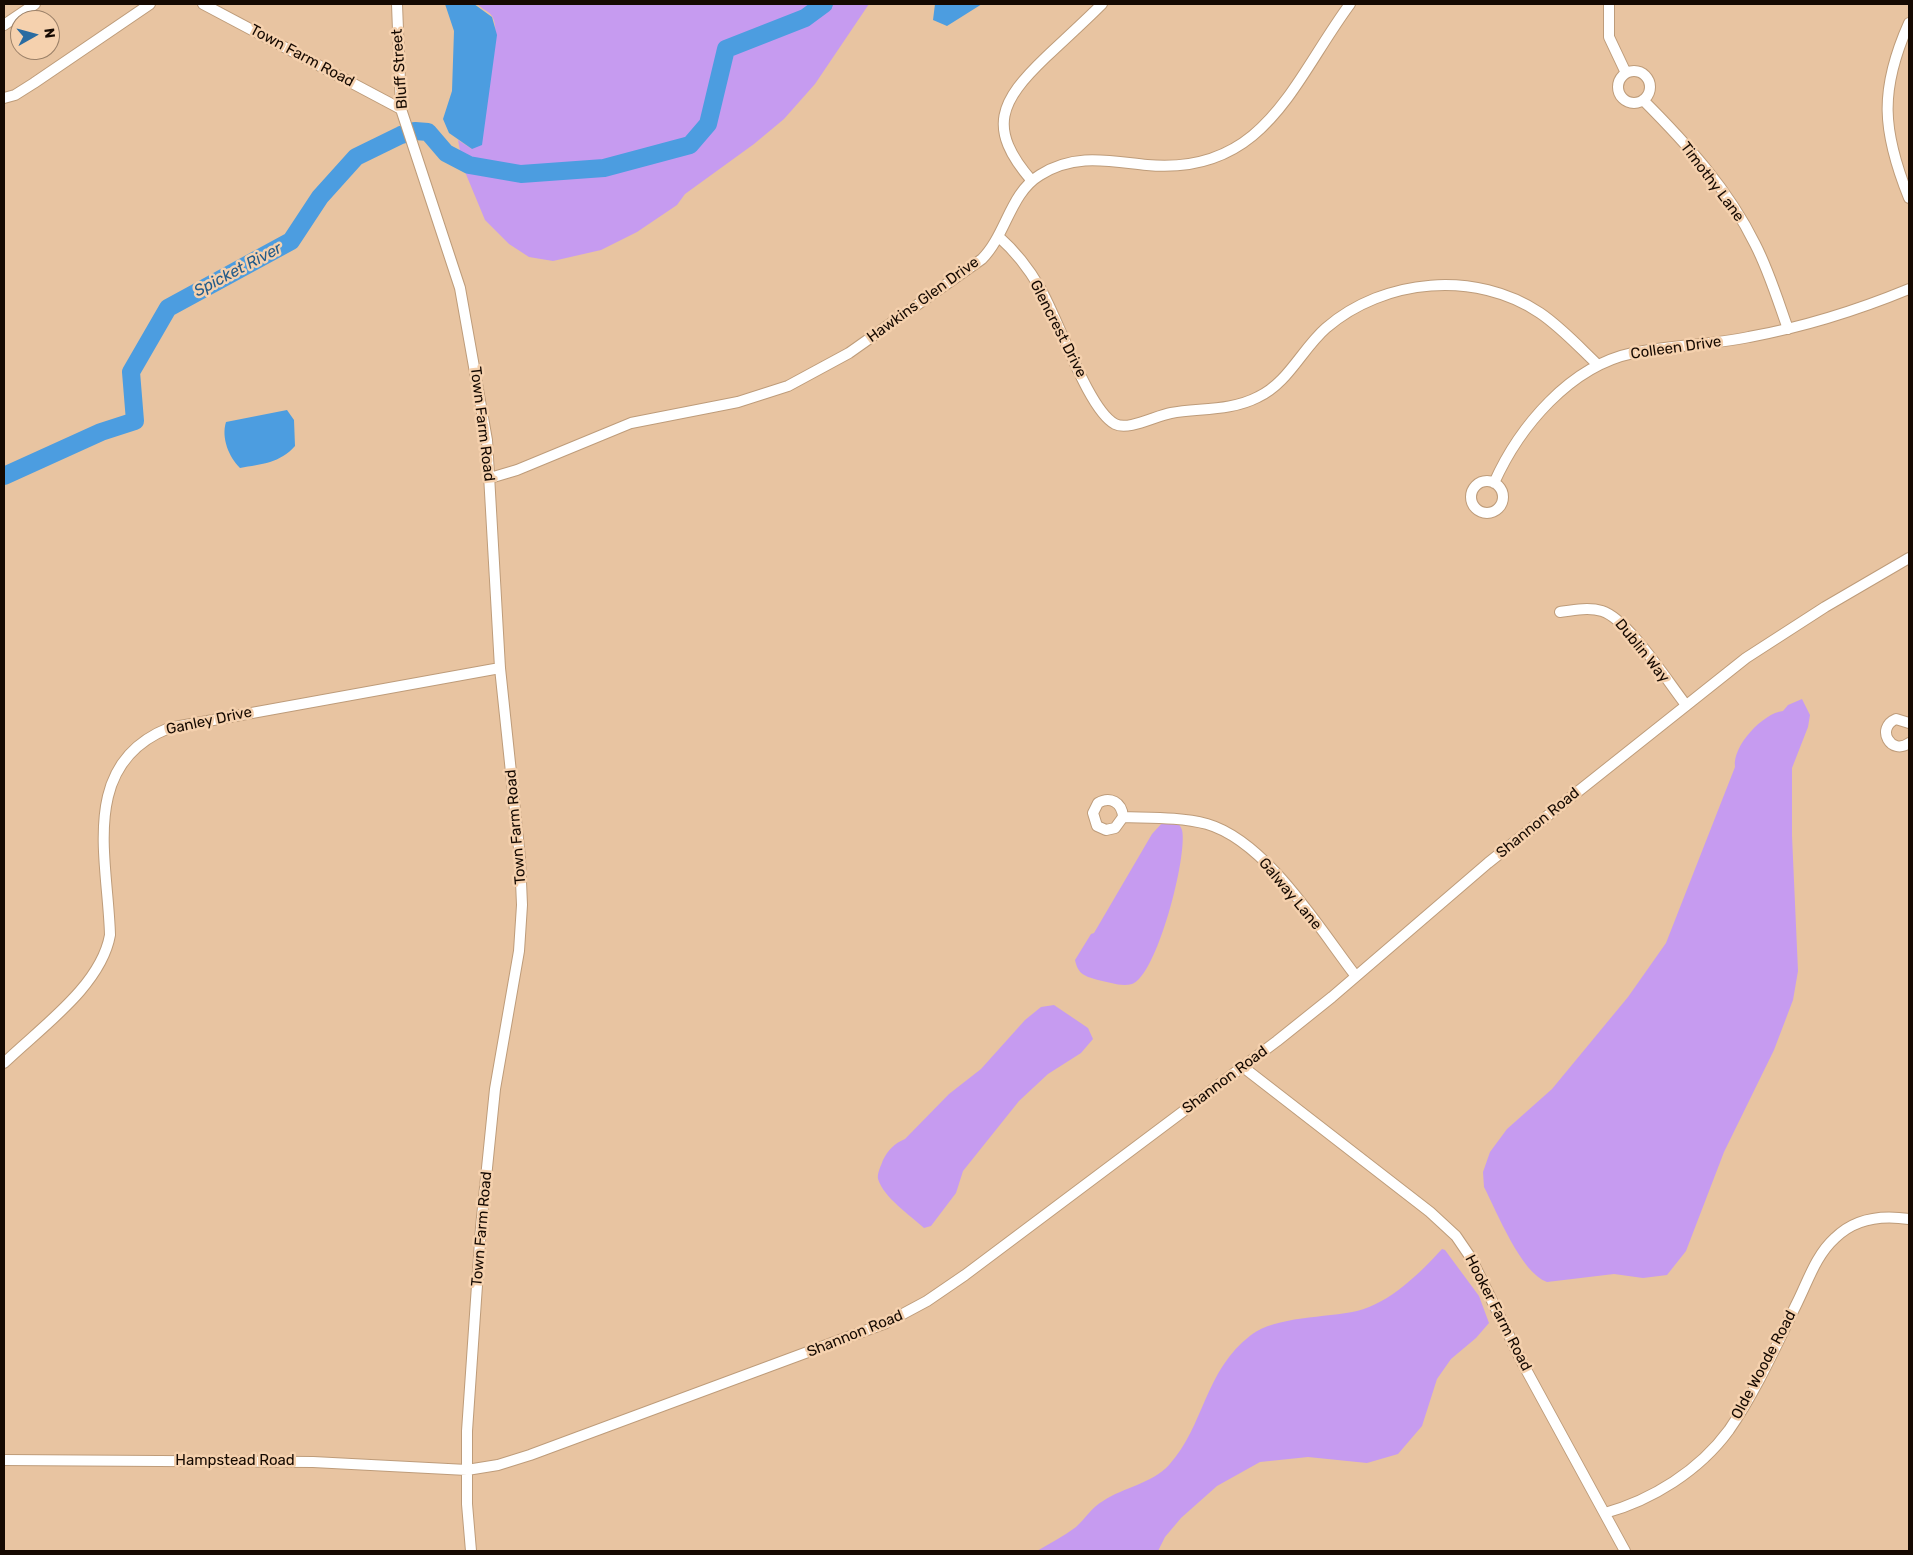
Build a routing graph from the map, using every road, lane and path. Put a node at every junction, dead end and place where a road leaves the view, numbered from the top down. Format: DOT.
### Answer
graph roads {
  1 [pos="35,4"];
  2 [pos="150,4"];
  3 [pos="203,4"];
  4 [pos="397,4"];
  5 [pos="1102,4"];
  6 [pos="1350,4"];
  7 [pos="1609,4"];
  8 [pos="1909,23"];
  9 [pos="4,24"];
  10 [pos="1626,73"];
  11 [pos="4,98"];
  12 [pos="1643,100"];
  13 [pos="402,109"];
  14 [pos="1032,181"];
  15 [pos="428,190"];
  16 [pos="1909,198"];
  17 [pos="999,237"];
  18 [pos="1909,290"];
  19 [pos="1788,329"];
  20 [pos="1598,365"];
  21 [pos="490,478"];
  22 [pos="1494,483"];
  23 [pos="1909,558"];
  24 [pos="1560,612"];
  25 [pos="500,668"];
  26 [pos="1686,705"];
  27 [pos="1908,720"];
  28 [pos="1909,743"];
  29 [pos="1123,817"];
  30 [pos="1355,975"];
  31 [pos="4,1063"];
  32 [pos="1243,1067"];
  33 [pos="1909,1219"];
  34 [pos="4,1460"];
  35 [pos="467,1470"];
  36 [pos="1605,1513"];
  37 [pos="471,1551"];
  38 [pos="1625,1551"];
  1 -- 9 [label="street"];
  2 -- 11 [label="street"];
  3 -- 13 [label="street, Town Farm Road"];
  4 -- 13 [label="street, Bluff Street"];
  5 -- 14 [label="street"];
  6 -- 14 [label="street, Hawkins Glen Drive"];
  7 -- 10 [label="street"];
  8 -- 16 [label="street"];
  10 -- 12 [label="street"];
  10 -- 12 [label="street"];
  12 -- 19 [label="street, Timothy Lane"];
  13 -- 15 [label="street, Bluff Street"];
  14 -- 17 [label="street, Hawkins Glen Drive"];
  15 -- 21 [label="street, Town Farm Road"];
  17 -- 20 [label="street, Glencrest Drive"];
  17 -- 21 [label="street, Hawkins Glen Drive"];
  18 -- 19 [label="street, Colleen Drive"];
  19 -- 20 [label="street, Colleen Drive"];
  20 -- 22 [label="street, Colleen Drive"];
  21 -- 25 [label="street, Town Farm Road"];
  23 -- 26 [label="street, Shannon Road"];
  24 -- 26 [label="street, Dublin Way"];
  25 -- 31 [label="street, Ganley Drive"];
  25 -- 35 [label="street, Town Farm Road"];
  26 -- 30 [label="street, Shannon Road"];
  27 -- 28 [label="street"];
  29 -- 30 [label="street, Galway Lane"];
  30 -- 32 [label="street, Shannon Road"];
  32 -- 35 [label="street, Shannon Road"];
  32 -- 36 [label="street, Hooker Farm Road"];
  33 -- 36 [label="street, Olde Woode Road"];
  34 -- 35 [label="street, Hampstead Road"];
  35 -- 37 [label="street, Town Farm Road"];
  36 -- 38 [label="street, Hooker Farm Road"];
}
